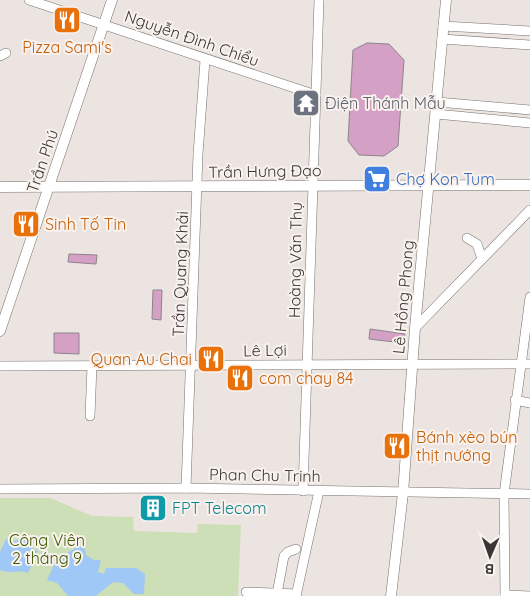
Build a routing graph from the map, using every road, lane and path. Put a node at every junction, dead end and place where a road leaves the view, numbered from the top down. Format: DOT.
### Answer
graph roads {
  1 [pos="30,0"];
  2 [pos="112,0"];
  3 [pos="319,0"];
  4 [pos="446,0"];
  5 [pos="104,24"];
  6 [pos="443,26"];
  7 [pos="530,31"];
  8 [pos="442,39"];
  9 [pos="530,45"];
  10 [pos="205,60"];
  11 [pos="316,95"];
  12 [pos="437,102"];
  13 [pos="530,110"];
  14 [pos="436,114"];
  15 [pos="530,123"];
  16 [pos="312,185"];
  17 [pos="530,185"];
  18 [pos="428,186"];
  19 [pos="0,187"];
  20 [pos="49,187"];
  21 [pos="197,187"];
  22 [pos="530,210"];
  23 [pos="467,238"];
  24 [pos="482,259"];
  25 [pos="530,297"];
  26 [pos="415,328"];
  27 [pos="0,331"];
  28 [pos="308,364"];
  29 [pos="412,364"];
  30 [pos="520,364"];
  31 [pos="530,364"];
  32 [pos="0,366"];
  33 [pos="92,366"];
  34 [pos="192,366"];
  35 [pos="515,400"];
  36 [pos="530,403"];
  37 [pos="90,416"];
  38 [pos="186,488"];
  39 [pos="0,489"];
  40 [pos="319,490"];
  41 [pos="302,491"];
  42 [pos="403,493"];
  43 [pos="504,494"];
  44 [pos="530,494"];
  45 [pos="296,549"];
  46 [pos="246,592"];
  47 [pos="277,594"];
  48 [pos="297,595"];
  49 [pos="391,596"];
  50 [pos="505,596"];
  51 [pos="530,596"];
  1 -- 5 [label="street, Nguyễn Đình Chiểu"];
  2 -- 5 [label="street, Trần Phú"];
  3 -- 11 [label="street, Hoàng Văn Thụ"];
  4 -- 6 [label="street, Lê Hồng Phong"];
  5 -- 10 [label="street, Nguyễn Đình Chiểu"];
  5 -- 20 [label="street, Trần Phú"];
  6 -- 7 [label="street"];
  6 -- 8 [label="street, Lê Hồng Phong"];
  8 -- 9 [label="street"];
  8 -- 12 [label="street, Lê Hồng Phong"];
  10 -- 11 [label="street, Nguyễn Đình Chiểu"];
  10 -- 21 [label="street, Trần Quang Khải"];
  11 -- 16 [label="street, Hoàng Văn Thụ"];
  12 -- 13 [label="street"];
  12 -- 14 [label="street, Lê Hồng Phong"];
  14 -- 15 [label="street"];
  14 -- 18 [label="street, Lê Hồng Phong"];
  16 -- 18 [label="street, Trần Hưng Đạo"];
  16 -- 21 [label="street, Trần Hưng Đạo"];
  16 -- 28 [label="street, Hoàng Văn Thụ"];
  17 -- 18 [label="street, Trần Hưng Đạo"];
  18 -- 26 [label="street, Lê Hồng Phong"];
  19 -- 20 [label="street, Trần Hưng Đạo"];
  20 -- 21 [label="street, Trần Hưng Đạo"];
  20 -- 27 [label="street, Trần Phú"];
  21 -- 34 [label="street, Trần Quang Khải"];
  22 -- 24 [label="street"];
  23 -- 24 [label="street"];
  24 -- 26 [label="street"];
  25 -- 30 [label="street"];
  26 -- 29 [label="street, Lê Hồng Phong"];
  28 -- 29 [label="street, Lê Lợi"];
  28 -- 34 [label="street, Lê Lợi"];
  28 -- 41 [label="street, Hoàng Văn Thụ"];
  29 -- 30 [label="street, Lê Lợi"];
  29 -- 42 [label="street, Lê Hồng Phong"];
  30 -- 31 [label="street, Lê Lợi"];
  30 -- 35 [label="street"];
  32 -- 33 [label="street, Lê Lợi"];
  33 -- 34 [label="street, Lê Lợi"];
  33 -- 37 [label="street"];
  34 -- 38 [label="street, Trần Quang Khải"];
  35 -- 36 [label="street"];
  35 -- 43 [label="street"];
  38 -- 39 [label="street, Phan Chu Trinh"];
  38 -- 41 [label="street, Phan Chu Trinh"];
  40 -- 41 [label="street, Phan Chu Trinh"];
  40 -- 42 [label="street, Phan Chu Trinh"];
  40 -- 48 [label="street"];
  42 -- 43 [label="street, Phan Chu Trinh"];
  42 -- 49 [label="street, Lê Hồng Phong"];
  43 -- 44 [label="street, Phan Chu Trinh"];
  43 -- 50 [label="street"];
  45 -- 47 [label="street"];
  46 -- 47 [label="street"];
  47 -- 48 [label="street"];
  50 -- 51 [label="street"];
}
